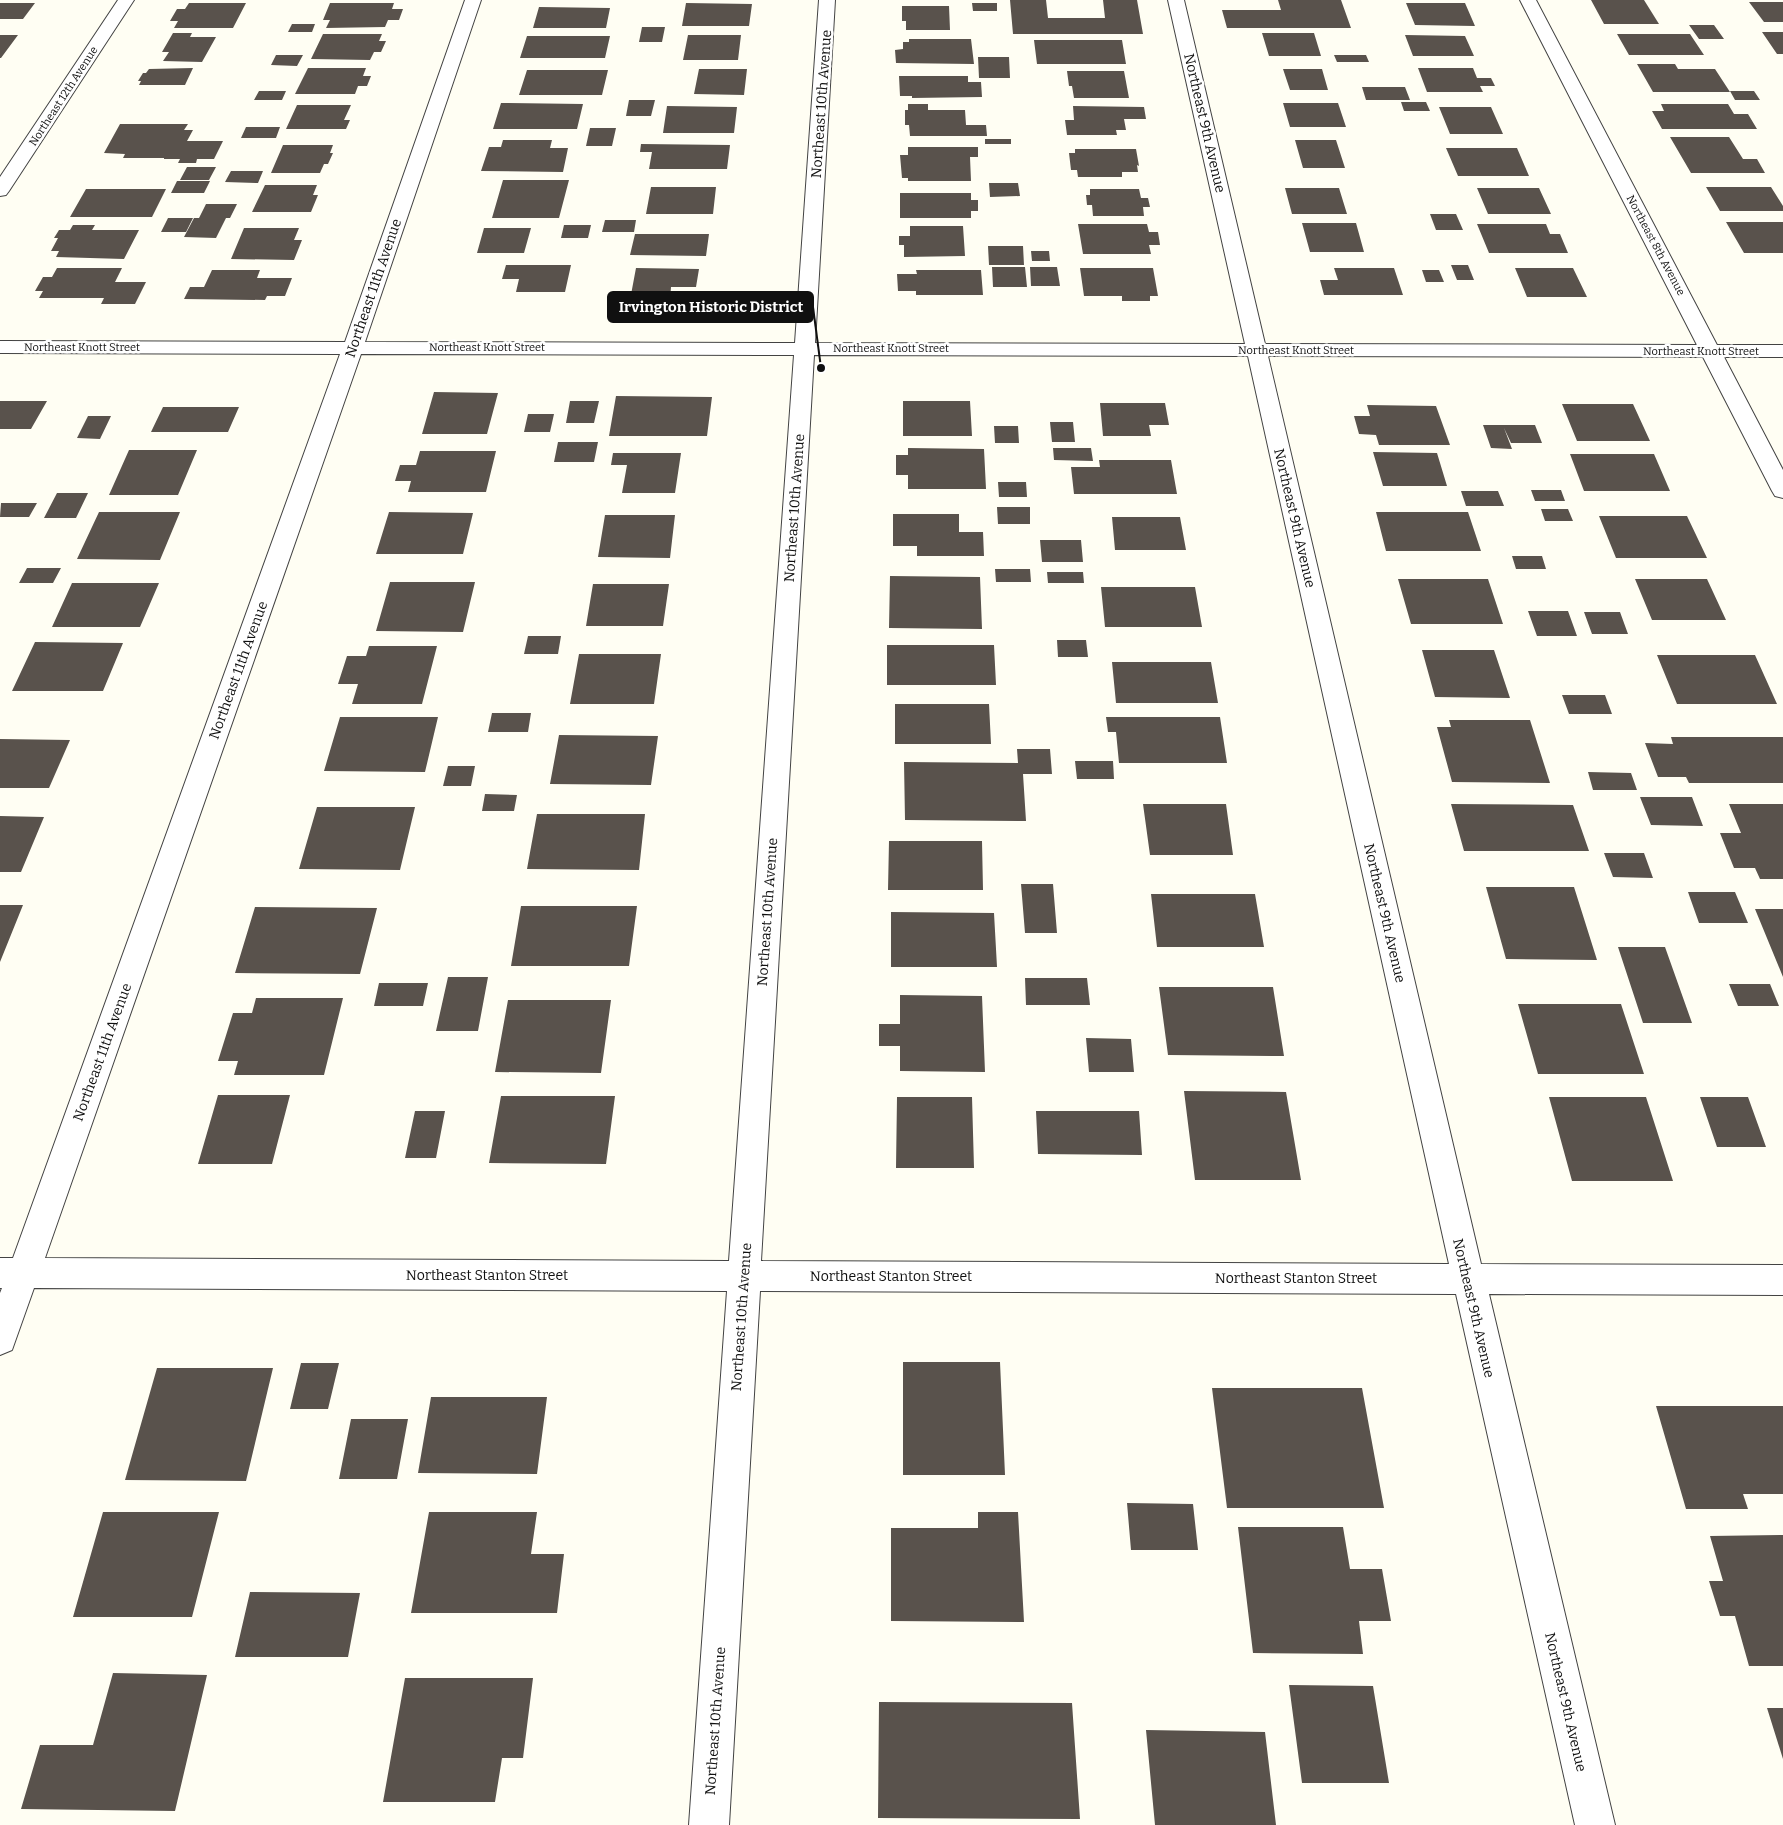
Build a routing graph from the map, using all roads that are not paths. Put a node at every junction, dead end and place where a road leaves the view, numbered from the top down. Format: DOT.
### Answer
graph roads {
  1 [pos="126,0"];
  2 [pos="473,0"];
  3 [pos="827,0"];
  4 [pos="1176,0"];
  5 [pos="1528,0"];
  6 [pos="0,191"];
  7 [pos="0,347"];
  8 [pos="353,347"];
  9 [pos="805,348"];
  10 [pos="1257,350"];
  11 [pos="1711,351"];
  12 [pos="1783,351"];
  13 [pos="1783,491"];
  14 [pos="12,1273"];
  15 [pos="744,1276"];
  16 [pos="1467,1279"];
  17 [pos="1783,1280"];
  18 [pos="0,1339"];
  19 [pos="709,1825"];
  20 [pos="1595,1825"];
  1 -- 6 [label="street, Northeast 12th Avenue"];
  2 -- 8 [label="street, Northeast 11th Avenue"];
  3 -- 9 [label="street, Northeast 10th Avenue"];
  4 -- 10 [label="street, Northeast 9th Avenue"];
  5 -- 11 [label="street, Northeast 8th Avenue"];
  7 -- 8 [label="street, Northeast Knott Street"];
  8 -- 9 [label="street, Northeast Knott Street"];
  8 -- 14 [label="street, Northeast 11th Avenue"];
  9 -- 10 [label="street, Northeast Knott Street"];
  9 -- 15 [label="street, Northeast 10th Avenue"];
  10 -- 11 [label="street, Northeast Knott Street"];
  10 -- 16 [label="street, Northeast 9th Avenue"];
  11 -- 12 [label="street, Northeast Knott Street"];
  11 -- 13 [label="street, Northeast 8th Avenue"];
  14 -- 15 [label="street, Northeast Stanton Street"];
  14 -- 18 [label="street, Northeast 11th Avenue"];
  15 -- 16 [label="street, Northeast Stanton Street"];
  15 -- 19 [label="street, Northeast 10th Avenue"];
  16 -- 17 [label="street, Northeast Stanton Street"];
  16 -- 20 [label="street, Northeast 9th Avenue"];
}
